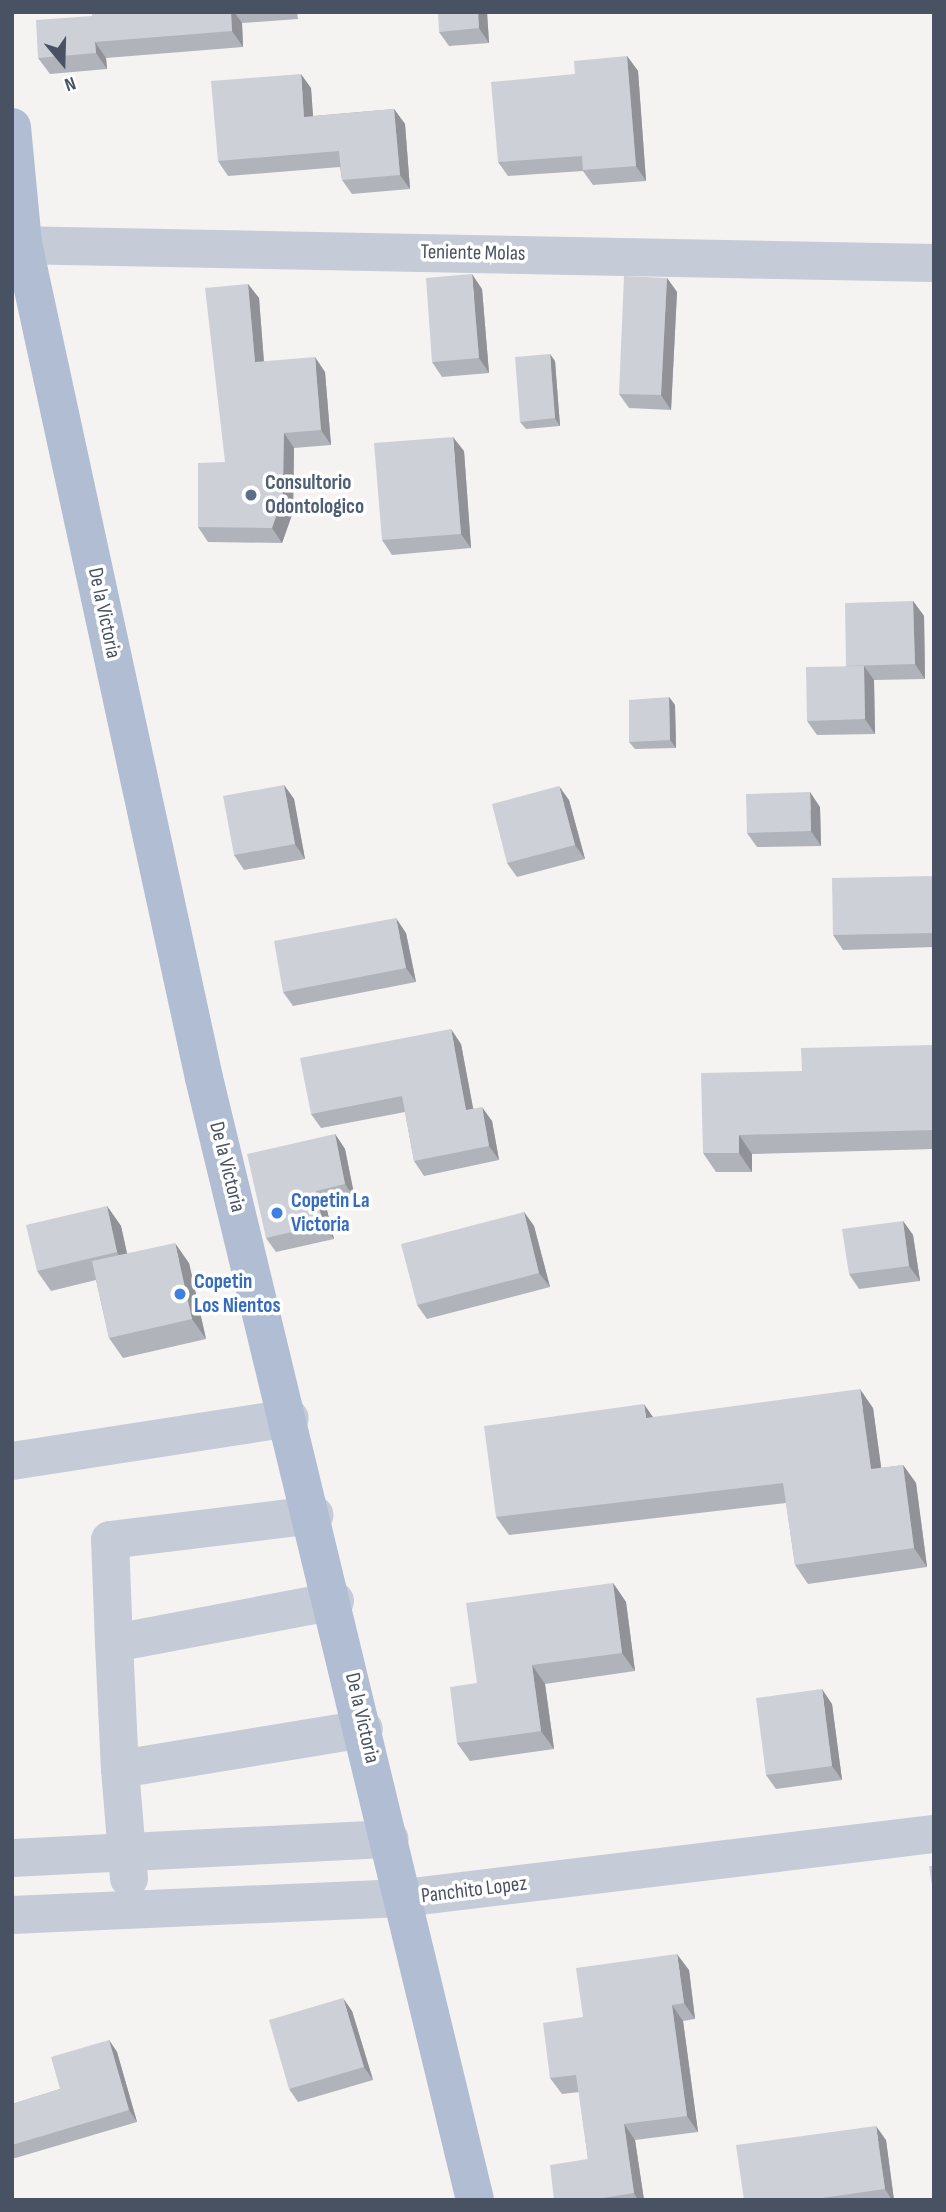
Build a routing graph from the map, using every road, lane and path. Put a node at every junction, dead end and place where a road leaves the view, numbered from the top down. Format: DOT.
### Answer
graph roads {
  1 [pos="12,127"];
  2 [pos="18,244"];
  3 [pos="934,263"];
  4 [pos="290,1418"];
  5 [pos="12,1461"];
  6 [pos="314,1515"];
  7 [pos="335,1601"];
  8 [pos="114,1643"];
  9 [pos="364,1729"];
  10 [pos="120,1769"];
  11 [pos="934,1834"];
  12 [pos="390,1839"];
  13 [pos="127,1854"];
  14 [pos="12,1858"];
  15 [pos="404,1898"];
  16 [pos="131,1910"];
  17 [pos="12,1915"];
  18 [pos="475,2200"];
  1 -- 2 [label="main road, De la Victoria"];
  2 -- 3 [label="street, Teniente Molas"];
  2 -- 4 [label="main road, De la Victoria"];
  4 -- 5 [label="street"];
  4 -- 6 [label="main road, De la Victoria"];
  6 -- 7 [label="main road, De la Victoria"];
  6 -- 8 [label="street"];
  7 -- 8 [label="street"];
  7 -- 9 [label="main road, De la Victoria"];
  8 -- 10 [label="street"];
  9 -- 10 [label="street"];
  9 -- 12 [label="main road, De la Victoria"];
  10 -- 13 [label="street"];
  11 -- 15 [label="street, Panchito Lopez"];
  12 -- 13 [label="street"];
  12 -- 15 [label="main road, De la Victoria"];
  13 -- 14 [label="street"];
  13 -- 16 [label="street"];
  15 -- 16 [label="street, Panchito Lopez"];
  15 -- 18 [label="main road, De la Victoria"];
  16 -- 17 [label="street, Panchito Lopez"];
}
